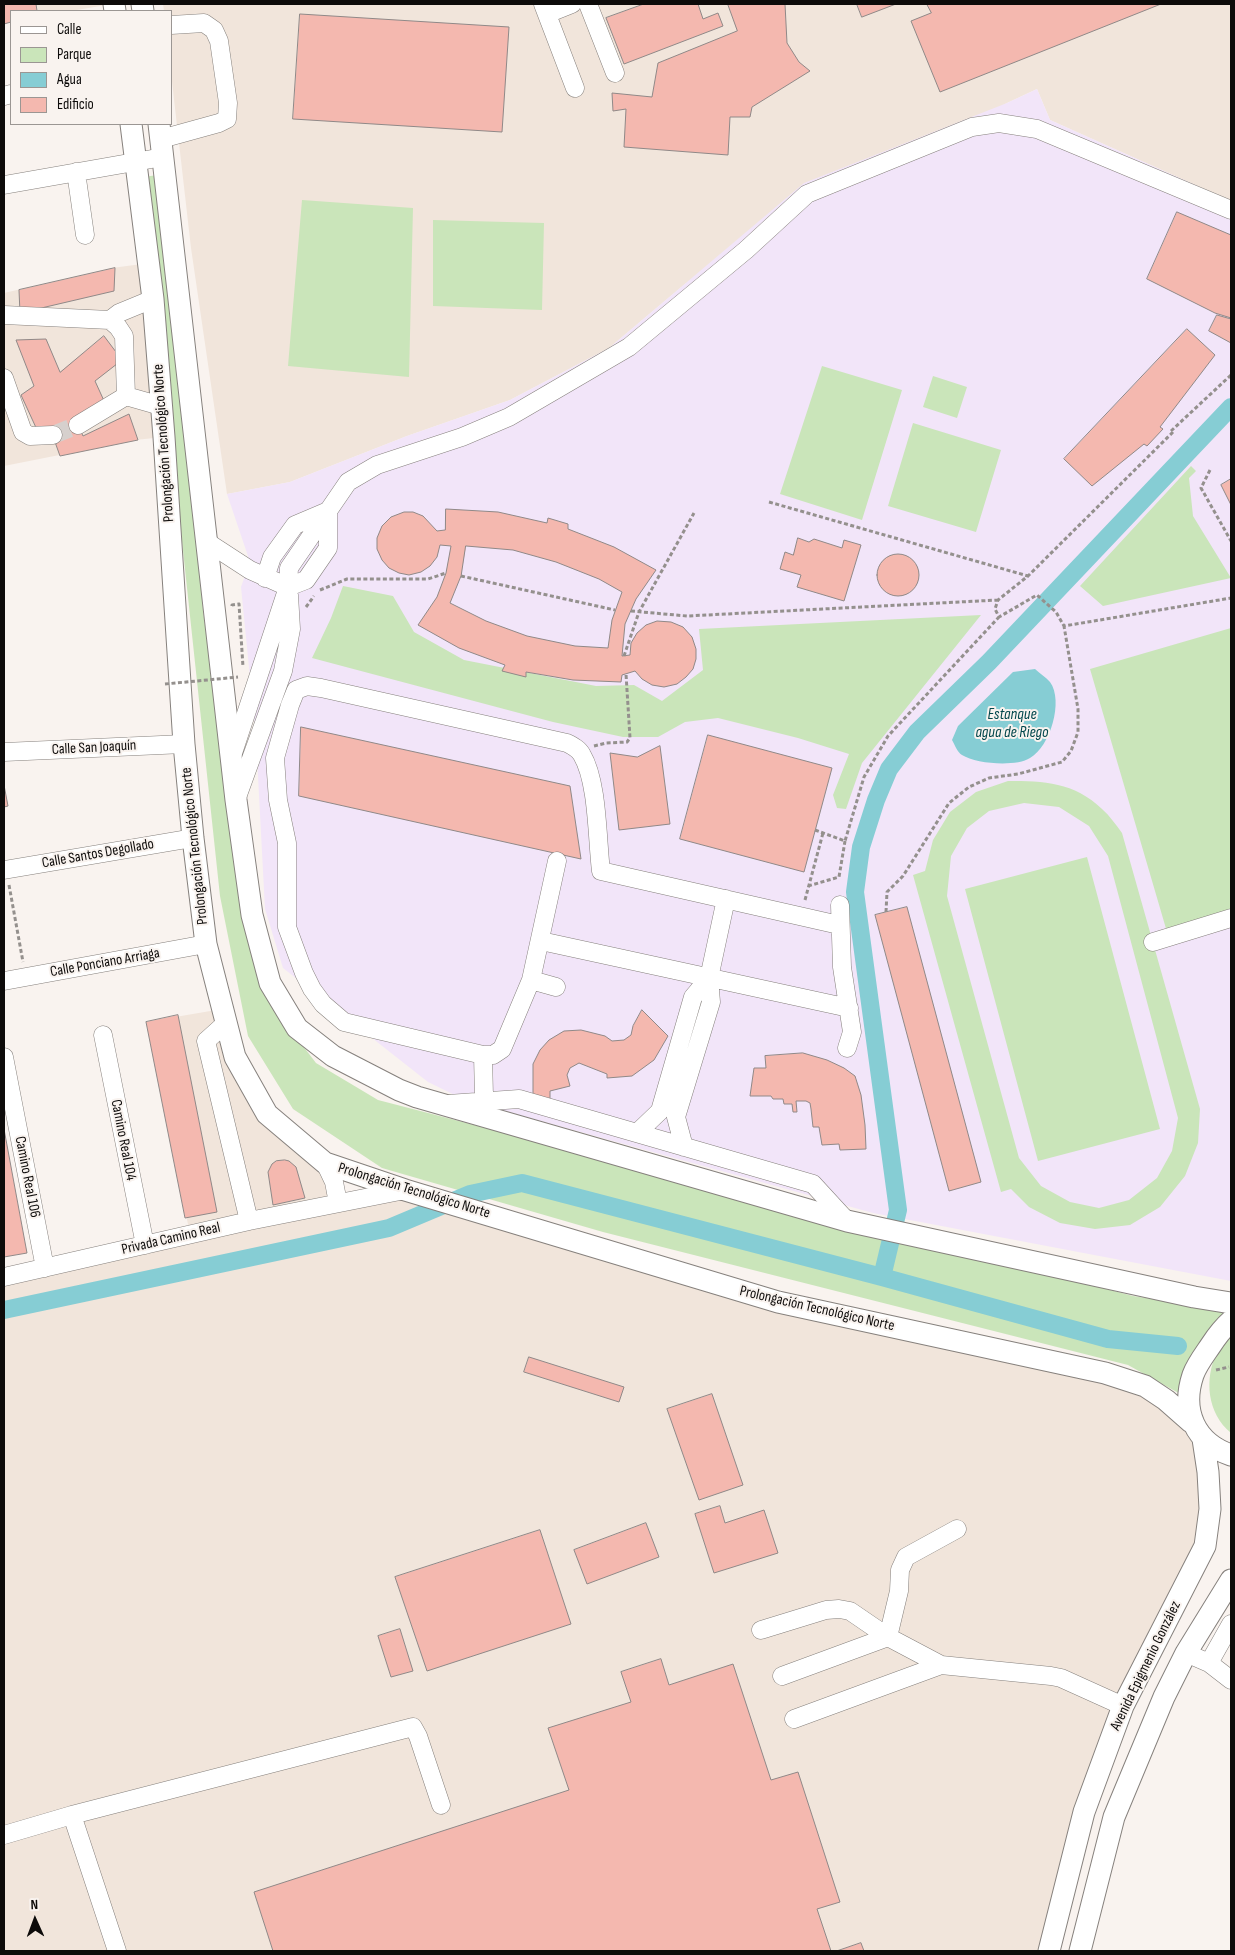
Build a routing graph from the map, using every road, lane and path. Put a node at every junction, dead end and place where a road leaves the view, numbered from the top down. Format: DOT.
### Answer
graph roads {
  1 [pos="572,4"];
  2 [pos="588,4"];
  3 [pos="545,9"];
  4 [pos="172,25"];
  5 [pos="615,73"];
  6 [pos="575,88"];
  7 [pos="161,140"];
  8 [pos="134,142"];
  9 [pos="76,172"];
  10 [pos="4,185"];
  11 [pos="1231,210"];
  12 [pos="85,235"];
  13 [pos="153,299"];
  14 [pos="4,315"];
  15 [pos="110,320"];
  16 [pos="1231,375"];
  17 [pos="4,378"];
  18 [pos="126,396"];
  19 [pos="161,406"];
  20 [pos="78,425"];
  21 [pos="53,435"];
  22 [pos="1210,470"];
  23 [pos="769,502"];
  24 [pos="328,511"];
  25 [pos="694,512"];
  26 [pos="1231,541"];
  27 [pos="207,542"];
  28 [pos="446,573"];
  29 [pos="461,576"];
  30 [pos="1028,576"];
  31 [pos="265,578"];
  32 [pos="288,588"];
  33 [pos="1231,598"];
  34 [pos="998,600"];
  35 [pos="616,610"];
  36 [pos="631,611"];
  37 [pos="639,612"];
  38 [pos="1000,617"];
  39 [pos="1064,626"];
  40 [pos="291,628"];
  41 [pos="624,656"];
  42 [pos="626,674"];
  43 [pos="238,677"];
  44 [pos="165,684"];
  45 [pos="184,744"];
  46 [pos="579,750"];
  47 [pos="4,752"];
  48 [pos="232,756"];
  49 [pos="236,800"];
  50 [pos="815,830"];
  51 [pos="822,833"];
  52 [pos="193,838"];
  53 [pos="846,841"];
  54 [pos="557,861"];
  55 [pos="5,869"];
  56 [pos="808,886"];
  57 [pos="726,899"];
  58 [pos="840,905"];
  59 [pos="886,912"];
  60 [pos="802,916"];
  61 [pos="1231,918"];
  62 [pos="839,925"];
  63 [pos="541,941"];
  64 [pos="1153,942"];
  65 [pos="206,944"];
  66 [pos="26,978"];
  67 [pos="709,978"];
  68 [pos="531,980"];
  69 [pos="4,981"];
  70 [pos="556,986"];
  71 [pos="849,1008"];
  72 [pos="226,1023"];
  73 [pos="103,1035"];
  74 [pos="847,1048"];
  75 [pos="483,1055"];
  76 [pos="4,1057"];
  77 [pos="486,1109"];
  78 [pos="637,1133"];
  79 [pos="684,1147"];
  80 [pos="325,1163"];
  81 [pos="405,1190"];
  82 [pos="338,1203"];
  83 [pos="248,1221"];
  84 [pos="847,1221"];
  85 [pos="145,1245"];
  86 [pos="45,1268"];
  87 [pos="4,1277"];
  88 [pos="1231,1303"];
  89 [pos="1231,1321"];
  90 [pos="1197,1430"];
  91 [pos="1231,1455"];
  92 [pos="957,1529"];
  93 [pos="1231,1580"];
  94 [pos="1231,1624"];
  95 [pos="761,1630"];
  96 [pos="888,1637"];
  97 [pos="1186,1653"];
  98 [pos="1209,1662"];
  99 [pos="942,1665"];
  100 [pos="782,1676"];
  101 [pos="1231,1680"];
  102 [pos="1123,1706"];
  103 [pos="794,1719"];
  104 [pos="440,1805"];
  105 [pos="72,1815"];
  106 [pos="4,1835"];
  107 [pos="117,1951"];
  108 [pos="1048,1951"];
  109 [pos="1080,1951"];
  1 -- 3 [label="street"];
  2 -- 5 [label="street"];
  3 -- 6 [label="street"];
  4 -- 7 [label="street"];
  7 -- 8 [label="main road"];
  7 -- 27 [label="main road, Prolongación Tecnológico Norte"];
  8 -- 9 [label="street"];
  8 -- 13 [label="main road, Prolongación Tecnológico Norte"];
  9 -- 10 [label="street"];
  9 -- 12 [label="street"];
  11 -- 24 [label="street"];
  13 -- 15 [label="street"];
  13 -- 19 [label="main road, Prolongación Tecnológico Norte"];
  14 -- 15 [label="street"];
  15 -- 18 [label="street"];
  16 -- 30 [label="path"];
  17 -- 21 [label="street"];
  18 -- 19 [label="street"];
  18 -- 20 [label="street"];
  19 -- 45 [label="main road, Prolongación Tecnológico Norte"];
  22 -- 26 [label="path"];
  23 -- 30 [label="path"];
  24 -- 31 [label="street"];
  24 -- 32 [label="street"];
  25 -- 37 [label="path"];
  27 -- 31 [label="street"];
  27 -- 48 [label="main road, Prolongación Tecnológico Norte"];
  28 -- 40 [label="path"];
  29 -- 35 [label="path"];
  30 -- 34 [label="path"];
  31 -- 32 [label="street"];
  32 -- 40 [label="street"];
  32 -- 48 [label="street"];
  33 -- 39 [label="path"];
  34 -- 37 [label="path"];
  34 -- 38 [label="path"];
  36 -- 37 [label="path"];
  37 -- 41 [label="path"];
  38 -- 39 [label="path"];
  38 -- 53 [label="path"];
  39 -- 59 [label="path"];
  40 -- 49 [label="street"];
  42 -- 46 [label="path"];
  43 -- 44 [label="path, bridge"];
  45 -- 47 [label="street, Calle San Joaquín"];
  45 -- 52 [label="main road, Prolongación Tecnológico Norte"];
  46 -- 57 [label="street"];
  46 -- 75 [label="street"];
  48 -- 49 [label="main road, Prolongación Tecnológico Norte"];
  49 -- 77 [label="main road, Prolongación Tecnológico Norte"];
  50 -- 51 [label="path"];
  51 -- 53 [label="path"];
  51 -- 56 [label="path"];
  52 -- 55 [label="street, Calle Santos Degollado"];
  52 -- 65 [label="main road, Prolongación Tecnológico Norte"];
  53 -- 56 [label="path"];
  54 -- 63 [label="street"];
  55 -- 66 [label="path"];
  56 -- 60 [label="path"];
  57 -- 60 [label="street"];
  57 -- 67 [label="street"];
  58 -- 62 [label="street"];
  60 -- 62 [label="street"];
  61 -- 64 [label="street"];
  62 -- 71 [label="street"];
  63 -- 67 [label="street"];
  63 -- 68 [label="street"];
  65 -- 66 [label="street, Calle Ponciano Arriaga"];
  65 -- 72 [label="main road, Prolongación Tecnológico Norte"];
  66 -- 69 [label="street, Calle Ponciano Arriaga"];
  67 -- 71 [label="street"];
  67 -- 78 [label="street"];
  67 -- 79 [label="street"];
  68 -- 70 [label="street"];
  68 -- 75 [label="street"];
  71 -- 74 [label="street"];
  72 -- 80 [label="main road, Prolongación Tecnológico Norte"];
  72 -- 83 [label="street"];
  73 -- 85 [label="street, Camino Real 104"];
  75 -- 77 [label="street"];
  76 -- 86 [label="street, Camino Real 106"];
  77 -- 78 [label="street"];
  77 -- 84 [label="main road, Prolongación Tecnológico Norte"];
  78 -- 79 [label="street"];
  79 -- 84 [label="street"];
  80 -- 81 [label="main road, Prolongación Tecnológico Norte"];
  80 -- 82 [label="street"];
  81 -- 82 [label="street, Privada Camino Real"];
  81 -- 90 [label="main road, Prolongación Tecnológico Norte"];
  82 -- 83 [label="street, Privada Camino Real"];
  83 -- 85 [label="street, Privada Camino Real"];
  84 -- 88 [label="main road, Prolongación Tecnológico Norte"];
  85 -- 86 [label="street, Privada Camino Real"];
  86 -- 87 [label="street, Privada Camino Real"];
  89 -- 90 [label="main road, Avenida Epigmenio González"];
  90 -- 91 [label="main road, Prolongación Tecnológico Norte"];
  90 -- 102 [label="main road, Avenida Epigmenio González"];
  92 -- 96 [label="street"];
  93 -- 97 [label="main road, Avenida Epigmenio González"];
  94 -- 98 [label="street"];
  95 -- 96 [label="street"];
  96 -- 99 [label="street"];
  96 -- 100 [label="street"];
  97 -- 98 [label="street"];
  97 -- 109 [label="main road, Avenida Epigmenio González"];
  98 -- 101 [label="street"];
  99 -- 102 [label="street"];
  99 -- 103 [label="street"];
  102 -- 108 [label="main road, Avenida Epigmenio González"];
  104 -- 105 [label="street"];
  105 -- 106 [label="street"];
  105 -- 107 [label="street"];
}
